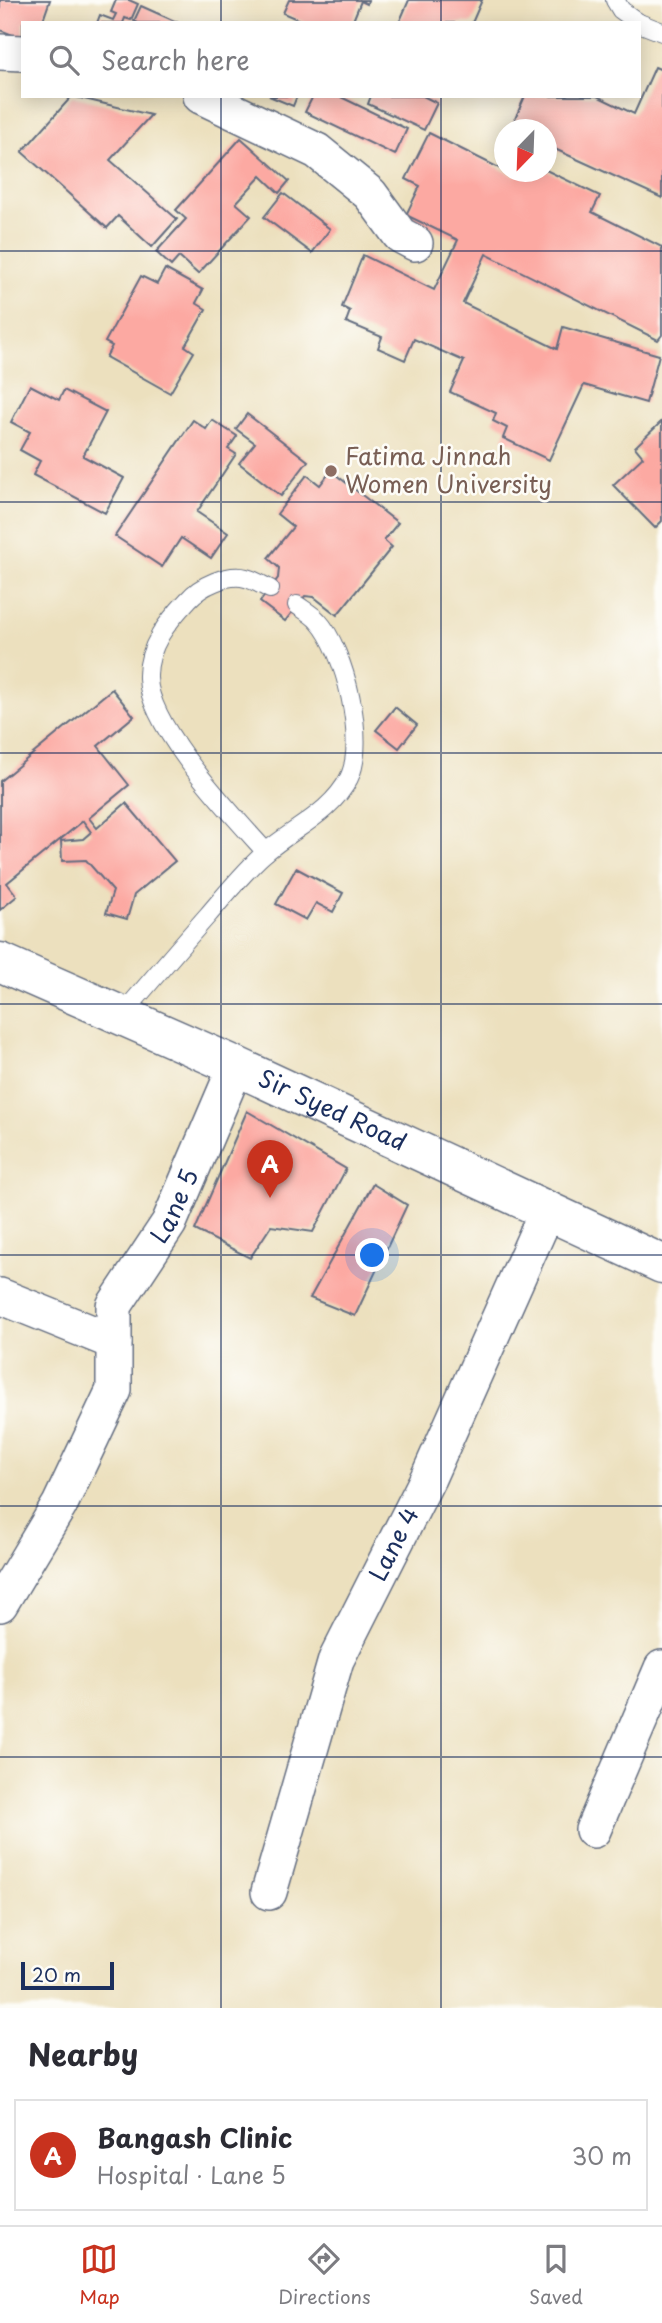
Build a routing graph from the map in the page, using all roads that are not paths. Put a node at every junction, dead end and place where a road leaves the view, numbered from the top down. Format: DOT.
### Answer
graph roads {
  1 [pos="615,0"];
  2 [pos="636,21"];
  3 [pos="641,24"];
  4 [pos="662,33"];
  5 [pos="0,52"];
  6 [pos="21,52"];
  7 [pos="205,98"];
  8 [pos="415,243"];
  9 [pos="270,589"];
  10 [pos="297,605"];
  11 [pos="266,852"];
  12 [pos="0,962"];
  13 [pos="121,1016"];
  14 [pos="236,1066"];
  15 [pos="548,1209"];
  16 [pos="662,1264"];
  17 [pos="0,1296"];
  18 [pos="114,1342"];
  19 [pos="0,1604"];
  20 [pos="662,1668"];
  21 [pos="593,1830"];
  22 [pos="269,1892"];
  1 -- 2 [label="lane"];
  3 -- 4 [label="lane"];
  5 -- 6 [label="street"];
  7 -- 8 [label="street"];
  9 -- 11 [label="lane"];
  10 -- 11 [label="lane"];
  11 -- 13 [label="lane"];
  12 -- 13 [label="street, Sir Syed Road"];
  13 -- 14 [label="street, Sir Syed Road"];
  14 -- 15 [label="street, Sir Syed Road"];
  14 -- 18 [label="street, Lane 5"];
  15 -- 16 [label="street, Sir Syed Road"];
  15 -- 22 [label="street, Lane 4"];
  17 -- 18 [label="street"];
  18 -- 19 [label="street, Lane 5"];
  20 -- 21 [label="street"];
}
